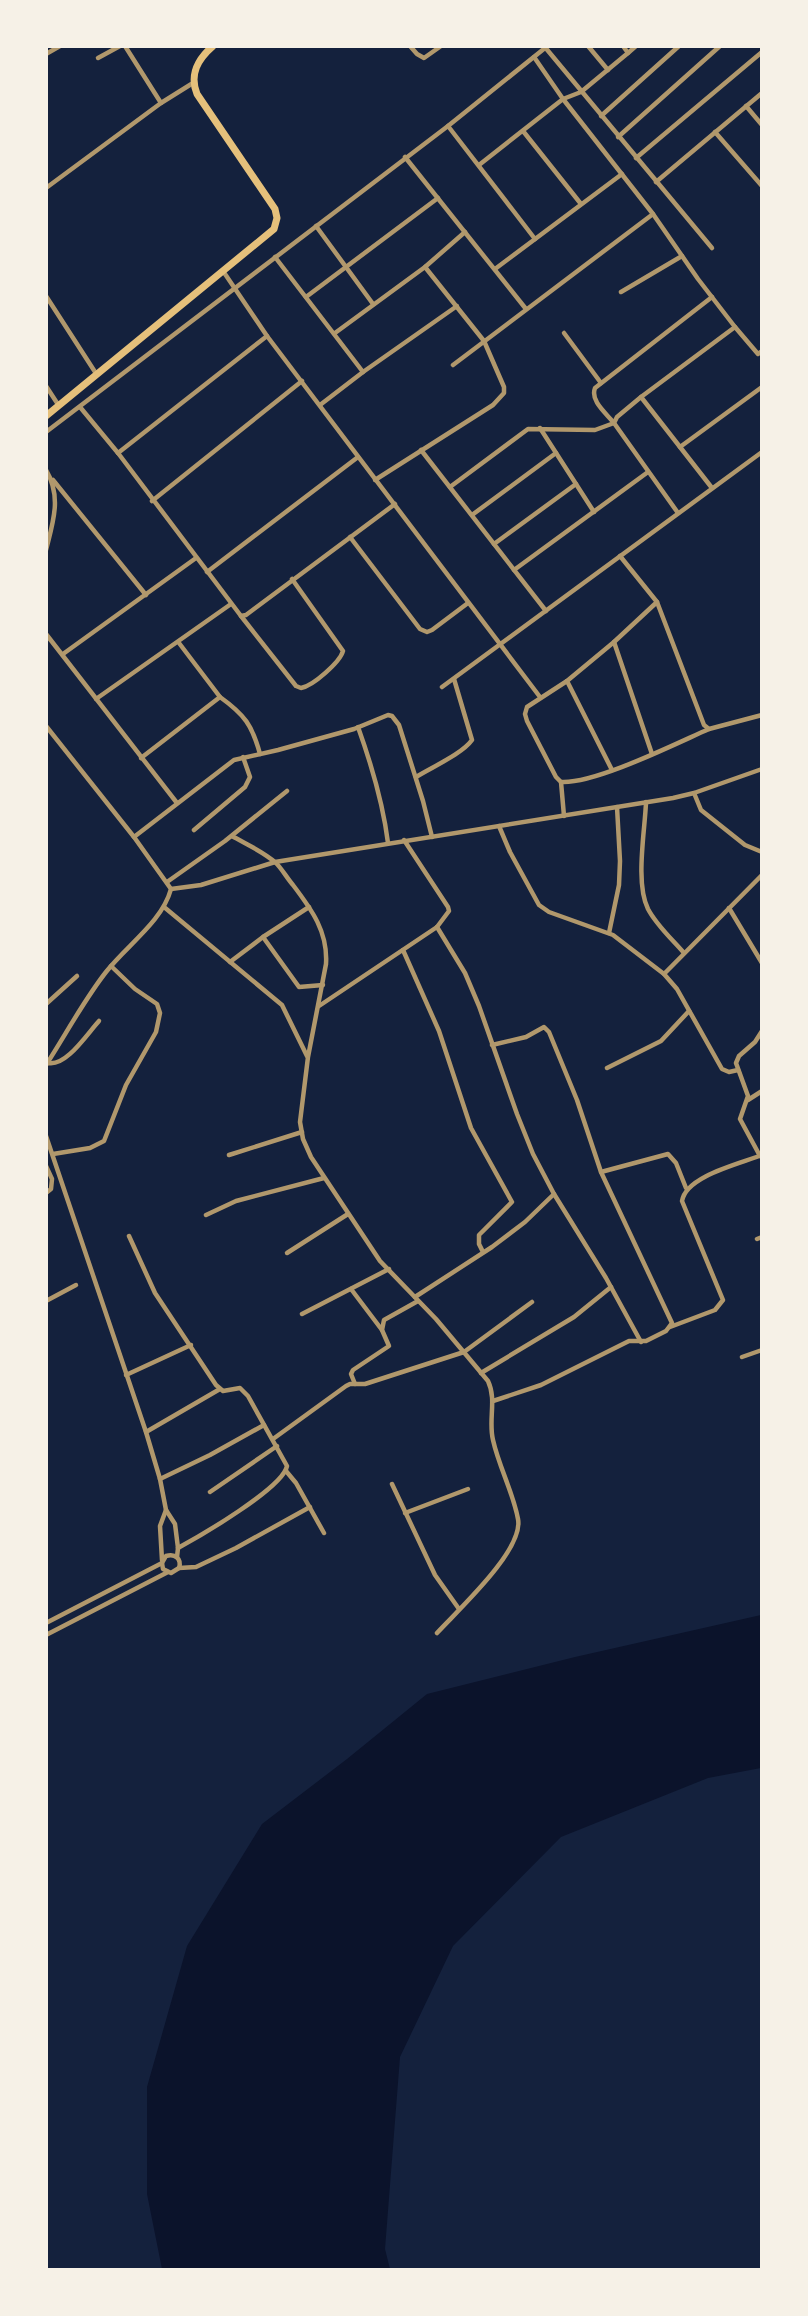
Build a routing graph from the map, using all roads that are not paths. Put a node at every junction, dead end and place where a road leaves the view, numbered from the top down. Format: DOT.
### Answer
graph roads {
  1 [pos="60,46"];
  2 [pos="120,46"];
  3 [pos="125,46"];
  4 [pos="213,46"];
  5 [pos="410,46"];
  6 [pos="441,46"];
  7 [pos="588,46"];
  8 [pos="623,46"];
  9 [pos="636,46"];
  10 [pos="680,46"];
  11 [pos="720,46"];
  12 [pos="544,47"];
  13 [pos="762,52"];
  14 [pos="628,53"];
  15 [pos="46,54"];
  16 [pos="534,57"];
  17 [pos="98,58"];
  18 [pos="608,70"];
  19 [pos="193,83"];
  20 [pos="581,92"];
  21 [pos="762,93"];
  22 [pos="562,99"];
  23 [pos="161,103"];
  24 [pos="746,106"];
  25 [pos="601,116"];
  26 [pos="762,125"];
  27 [pos="448,126"];
  28 [pos="523,131"];
  29 [pos="716,132"];
  30 [pos="618,137"];
  31 [pos="405,157"];
  32 [pos="636,158"];
  33 [pos="479,165"];
  34 [pos="622,174"];
  35 [pos="656,182"];
  36 [pos="762,186"];
  37 [pos="46,188"];
  38 [pos="438,198"];
  39 [pos="581,204"];
  40 [pos="653,214"];
  41 [pos="315,226"];
  42 [pos="465,232"];
  43 [pos="535,239"];
  44 [pos="712,248"];
  45 [pos="682,256"];
  46 [pos="275,257"];
  47 [pos="346,267"];
  48 [pos="425,267"];
  49 [pos="495,269"];
  50 [pos="223,271"];
  51 [pos="236,288"];
  52 [pos="621,292"];
  53 [pos="46,296"];
  54 [pos="306,297"];
  55 [pos="712,297"];
  56 [pos="373,304"];
  57 [pos="457,306"];
  58 [pos="526,309"];
  59 [pos="735,327"];
  60 [pos="335,333"];
  61 [pos="564,333"];
  62 [pos="267,336"];
  63 [pos="484,341"];
  64 [pos="762,351"];
  65 [pos="453,365"];
  66 [pos="363,372"];
  67 [pos="98,375"];
  68 [pos="302,381"];
  69 [pos="601,383"];
  70 [pos="46,386"];
  71 [pos="762,387"];
  72 [pos="641,397"];
  73 [pos="320,405"];
  74 [pos="59,406"];
  75 [pos="80,407"];
  76 [pos="46,416"];
  77 [pos="614,423"];
  78 [pos="540,428"];
  79 [pos="46,432"];
  80 [pos="680,447"];
  81 [pos="421,450"];
  82 [pos="762,452"];
  83 [pos="118,453"];
  84 [pos="556,453"];
  85 [pos="358,457"];
  86 [pos="46,470"];
  87 [pos="648,472"];
  88 [pos="53,480"];
  89 [pos="375,480"];
  90 [pos="576,483"];
  91 [pos="450,487"];
  92 [pos="712,488"];
  93 [pos="152,501"];
  94 [pos="395,504"];
  95 [pos="594,512"];
  96 [pos="678,513"];
  97 [pos="472,515"];
  98 [pos="350,537"];
  99 [pos="494,544"];
  100 [pos="46,550"];
  101 [pos="620,556"];
  102 [pos="196,558"];
  103 [pos="514,570"];
  104 [pos="207,572"];
  105 [pos="292,579"];
  106 [pos="146,595"];
  107 [pos="657,602"];
  108 [pos="468,603"];
  109 [pos="231,604"];
  110 [pos="546,611"];
  111 [pos="241,616"];
  112 [pos="46,634"];
  113 [pos="614,642"];
  114 [pos="179,643"];
  115 [pos="499,645"];
  116 [pos="63,654"];
  117 [pos="454,679"];
  118 [pos="567,681"];
  119 [pos="442,687"];
  120 [pos="540,697"];
  121 [pos="220,698"];
  122 [pos="96,699"];
  123 [pos="762,715"];
  124 [pos="46,726"];
  125 [pos="358,727"];
  126 [pos="709,729"];
  127 [pos="260,754"];
  128 [pos="652,754"];
  129 [pos="243,757"];
  130 [pos="141,758"];
  131 [pos="762,769"];
  132 [pos="612,770"];
  133 [pos="416,777"];
  134 [pos="561,782"];
  135 [pos="287,791"];
  136 [pos="694,793"];
  137 [pos="646,802"];
  138 [pos="177,803"];
  139 [pos="617,807"];
  140 [pos="564,816"];
  141 [pos="499,826"];
  142 [pos="194,830"];
  143 [pos="232,836"];
  144 [pos="134,837"];
  145 [pos="432,837"];
  146 [pos="404,840"];
  147 [pos="388,843"];
  148 [pos="762,852"];
  149 [pos="275,862"];
  150 [pos="762,876"];
  151 [pos="167,882"];
  152 [pos="171,888"];
  153 [pos="309,906"];
  154 [pos="164,907"];
  155 [pos="729,908"];
  156 [pos="437,927"];
  157 [pos="609,933"];
  158 [pos="263,937"];
  159 [pos="403,950"];
  160 [pos="684,953"];
  161 [pos="230,962"];
  162 [pos="762,963"];
  163 [pos="111,966"];
  164 [pos="664,974"];
  165 [pos="77,976"];
  166 [pos="322,985"];
  167 [pos="46,1004"];
  168 [pos="319,1006"];
  169 [pos="689,1011"];
  170 [pos="99,1021"];
  171 [pos="762,1031"];
  172 [pos="492,1044"];
  173 [pos="308,1057"];
  174 [pos="47,1064"];
  175 [pos="608,1068"];
  176 [pos="738,1071"];
  177 [pos="762,1090"];
  178 [pos="748,1100"];
  179 [pos="302,1132"];
  180 [pos="47,1137"];
  181 [pos="53,1155"];
  182 [pos="229,1155"];
  183 [pos="761,1156"];
  184 [pos="46,1166"];
  185 [pos="601,1172"];
  186 [pos="324,1178"];
  187 [pos="686,1188"];
  188 [pos="46,1192"];
  189 [pos="554,1194"];
  190 [pos="348,1214"];
  191 [pos="206,1215"];
  192 [pos="129,1236"];
  193 [pos="483,1252"];
  194 [pos="287,1253"];
  195 [pos="388,1269"];
  196 [pos="76,1284"];
  197 [pos="611,1287"];
  198 [pos="351,1289"];
  199 [pos="417,1299"];
  200 [pos="46,1301"];
  201 [pos="532,1302"];
  202 [pos="302,1314"];
  203 [pos="670,1327"];
  204 [pos="382,1330"];
  205 [pos="642,1342"];
  206 [pos="191,1345"];
  207 [pos="464,1352"];
  208 [pos="761,1352"];
  209 [pos="742,1357"];
  210 [pos="481,1373"];
  211 [pos="126,1375"];
  212 [pos="355,1384"];
  213 [pos="220,1389"];
  214 [pos="493,1401"];
  215 [pos="264,1425"];
  216 [pos="146,1432"];
  217 [pos="273,1439"];
  218 [pos="277,1446"];
  219 [pos="286,1471"];
  220 [pos="160,1479"];
  221 [pos="392,1484"];
  222 [pos="468,1489"];
  223 [pos="210,1492"];
  224 [pos="310,1507"];
  225 [pos="166,1510"];
  226 [pos="405,1513"];
  227 [pos="324,1533"];
  228 [pos="178,1548"];
  229 [pos="177,1557"];
  230 [pos="162,1562"];
  231 [pos="178,1569"];
  232 [pos="168,1572"];
  233 [pos="459,1609"];
  234 [pos="46,1623"];
  235 [pos="437,1633"];
  236 [pos="46,1635"];
  1 -- 15 [label="street"];
  2 -- 17 [label="street"];
  3 -- 23 [label="street"];
  4 -- 19 [label="main road"];
  5 -- 6 [label="street"];
  7 -- 18 [label="street"];
  8 -- 14 [label="street"];
  9 -- 14 [label="street"];
  10 -- 25 [label="street"];
  11 -- 30 [label="street"];
  12 -- 16 [label="street"];
  12 -- 20 [label="street"];
  13 -- 32 [label="street"];
  14 -- 18 [label="street"];
  16 -- 22 [label="street"];
  16 -- 27 [label="street"];
  18 -- 20 [label="street"];
  19 -- 23 [label="street"];
  19 -- 50 [label="main road"];
  20 -- 22 [label="street"];
  20 -- 25 [label="street"];
  21 -- 24 [label="street"];
  22 -- 28 [label="street"];
  22 -- 34 [label="street"];
  23 -- 37 [label="street"];
  24 -- 26 [label="street"];
  24 -- 29 [label="street"];
  25 -- 30 [label="street"];
  27 -- 31 [label="street"];
  27 -- 33 [label="street"];
  28 -- 33 [label="street"];
  28 -- 39 [label="street"];
  29 -- 35 [label="street"];
  29 -- 36 [label="street"];
  30 -- 32 [label="street"];
  31 -- 38 [label="street"];
  31 -- 41 [label="street"];
  32 -- 35 [label="street"];
  33 -- 43 [label="street"];
  34 -- 39 [label="street"];
  34 -- 40 [label="street"];
  35 -- 44 [label="street"];
  38 -- 42 [label="street"];
  38 -- 47 [label="street"];
  39 -- 43 [label="street"];
  40 -- 45 [label="street"];
  40 -- 58 [label="street"];
  41 -- 46 [label="street"];
  41 -- 47 [label="street"];
  42 -- 48 [label="street"];
  42 -- 49 [label="street"];
  43 -- 49 [label="street"];
  45 -- 52 [label="street"];
  45 -- 55 [label="street"];
  46 -- 51 [label="street"];
  46 -- 54 [label="street"];
  47 -- 54 [label="street"];
  47 -- 56 [label="street"];
  48 -- 56 [label="street"];
  48 -- 57 [label="street"];
  49 -- 58 [label="street"];
  50 -- 51 [label="street"];
  50 -- 67 [label="main road"];
  51 -- 62 [label="street"];
  51 -- 75 [label="street"];
  53 -- 67 [label="street"];
  54 -- 60 [label="street"];
  55 -- 59 [label="street"];
  55 -- 69 [label="street"];
  56 -- 60 [label="street"];
  57 -- 63 [label="street"];
  57 -- 66 [label="street"];
  58 -- 63 [label="street"];
  59 -- 64 [label="street"];
  59 -- 72 [label="street"];
  60 -- 66 [label="street"];
  61 -- 69 [label="street"];
  62 -- 68 [label="street"];
  62 -- 83 [label="street"];
  63 -- 65 [label="street"];
  63 -- 81 [label="street"];
  66 -- 73 [label="street"];
  67 -- 74 [label="main road"];
  68 -- 73 [label="street"];
  68 -- 93 [label="street"];
  69 -- 77 [label="street"];
  70 -- 74 [label="street"];
  71 -- 80 [label="street"];
  72 -- 77 [label="street"];
  72 -- 80 [label="street"];
  73 -- 85 [label="street"];
  74 -- 76 [label="main road"];
  75 -- 79 [label="street"];
  75 -- 83 [label="street"];
  77 -- 78 [label="street"];
  77 -- 87 [label="street"];
  78 -- 84 [label="street"];
  78 -- 91 [label="street"];
  80 -- 92 [label="street"];
  81 -- 89 [label="street"];
  81 -- 91 [label="street"];
  82 -- 92 [label="street"];
  83 -- 93 [label="street"];
  84 -- 90 [label="street"];
  84 -- 97 [label="street"];
  85 -- 89 [label="street"];
  85 -- 104 [label="street"];
  86 -- 88 [label="street"];
  87 -- 95 [label="street"];
  87 -- 96 [label="street"];
  88 -- 100 [label="street"];
  88 -- 106 [label="street"];
  89 -- 94 [label="street"];
  90 -- 95 [label="street"];
  90 -- 99 [label="street"];
  91 -- 97 [label="street"];
  92 -- 96 [label="street"];
  93 -- 102 [label="street"];
  94 -- 98 [label="street"];
  94 -- 108 [label="street"];
  95 -- 103 [label="street"];
  96 -- 101 [label="street"];
  97 -- 99 [label="street"];
  98 -- 105 [label="street"];
  98 -- 108 [label="street"];
  99 -- 103 [label="street"];
  101 -- 107 [label="street"];
  101 -- 110 [label="street"];
  102 -- 104 [label="street"];
  102 -- 106 [label="street"];
  103 -- 110 [label="street"];
  104 -- 109 [label="street"];
  105 -- 111 [label="street"];
  105 -- 111 [label="street"];
  106 -- 116 [label="street"];
  107 -- 113 [label="street"];
  107 -- 126 [label="street"];
  108 -- 115 [label="street"];
  109 -- 111 [label="street"];
  109 -- 114 [label="street"];
  110 -- 115 [label="street"];
  112 -- 116 [label="street"];
  113 -- 118 [label="street"];
  113 -- 128 [label="street"];
  114 -- 121 [label="street"];
  114 -- 122 [label="street"];
  115 -- 117 [label="street"];
  115 -- 120 [label="street"];
  116 -- 122 [label="street"];
  117 -- 119 [label="street"];
  117 -- 133 [label="street"];
  118 -- 120 [label="street"];
  118 -- 132 [label="street"];
  120 -- 134 [label="street"];
  121 -- 127 [label="street"];
  121 -- 130 [label="street"];
  122 -- 130 [label="street"];
  123 -- 126 [label="street"];
  124 -- 144 [label="street"];
  125 -- 127 [label="street"];
  125 -- 133 [label="street"];
  125 -- 147 [label="street"];
  126 -- 128 [label="street"];
  127 -- 129 [label="street"];
  128 -- 132 [label="street"];
  129 -- 138 [label="street"];
  129 -- 142 [label="street"];
  130 -- 138 [label="street"];
  131 -- 136 [label="street"];
  132 -- 134 [label="street"];
  133 -- 145 [label="street"];
  134 -- 140 [label="street"];
  135 -- 143 [label="street"];
  136 -- 137 [label="street"];
  136 -- 148 [label="street"];
  137 -- 139 [label="street"];
  137 -- 160 [label="street"];
  138 -- 144 [label="street"];
  139 -- 140 [label="street"];
  139 -- 157 [label="street"];
  140 -- 141 [label="street"];
  141 -- 145 [label="street"];
  141 -- 157 [label="street"];
  143 -- 149 [label="street"];
  143 -- 151 [label="street"];
  144 -- 151 [label="street"];
  145 -- 146 [label="street"];
  146 -- 147 [label="street"];
  146 -- 156 [label="street"];
  147 -- 149 [label="street"];
  149 -- 152 [label="street"];
  149 -- 153 [label="street"];
  150 -- 155 [label="street"];
  151 -- 152 [label="street"];
  152 -- 154 [label="street"];
  153 -- 158 [label="street"];
  153 -- 166 [label="street"];
  154 -- 161 [label="street"];
  154 -- 163 [label="street"];
  155 -- 160 [label="street"];
  155 -- 162 [label="street"];
  156 -- 159 [label="street"];
  156 -- 172 [label="street"];
  157 -- 164 [label="street"];
  158 -- 161 [label="street"];
  158 -- 166 [label="street"];
  159 -- 168 [label="street"];
  159 -- 193 [label="street"];
  160 -- 164 [label="street"];
  161 -- 173 [label="street"];
  163 -- 174 [label="street"];
  163 -- 181 [label="street"];
  164 -- 169 [label="street"];
  165 -- 167 [label="street"];
  166 -- 168 [label="street"];
  168 -- 173 [label="street"];
  169 -- 175 [label="street"];
  169 -- 176 [label="street"];
  170 -- 174 [label="street"];
  171 -- 176 [label="street"];
  172 -- 185 [label="street"];
  172 -- 189 [label="street"];
  173 -- 179 [label="street"];
  176 -- 178 [label="street"];
  177 -- 178 [label="street"];
  178 -- 183 [label="street"];
  179 -- 182 [label="street"];
  179 -- 186 [label="street"];
  180 -- 181 [label="street"];
  181 -- 211 [label="street"];
  183 -- 187 [label="street"];
  184 -- 188 [label="street"];
  185 -- 187 [label="street"];
  185 -- 203 [label="street"];
  186 -- 190 [label="street"];
  186 -- 191 [label="street"];
  187 -- 203 [label="street"];
  189 -- 193 [label="street"];
  189 -- 197 [label="street"];
  190 -- 194 [label="street"];
  190 -- 195 [label="street"];
  192 -- 206 [label="street"];
  193 -- 199 [label="street"];
  195 -- 198 [label="street"];
  195 -- 199 [label="street"];
  196 -- 200 [label="street"];
  197 -- 205 [label="street"];
  197 -- 210 [label="street"];
  198 -- 202 [label="street"];
  198 -- 204 [label="street"];
  199 -- 204 [label="street"];
  199 -- 207 [label="street"];
  201 -- 207 [label="street"];
  203 -- 205 [label="street"];
  204 -- 212 [label="street"];
  205 -- 214 [label="street"];
  206 -- 211 [label="street"];
  206 -- 213 [label="street"];
  207 -- 210 [label="street"];
  207 -- 212 [label="street"];
  208 -- 209 [label="street"];
  210 -- 214 [label="street"];
  211 -- 216 [label="street"];
  212 -- 217 [label="street"];
  213 -- 215 [label="street"];
  213 -- 216 [label="street"];
  214 -- 233 [label="street"];
  215 -- 217 [label="street"];
  215 -- 220 [label="street"];
  216 -- 220 [label="street"];
  217 -- 218 [label="street"];
  218 -- 219 [label="street"];
  218 -- 223 [label="street"];
  219 -- 224 [label="street"];
  219 -- 228 [label="street"];
  220 -- 225 [label="street"];
  221 -- 226 [label="street"];
  222 -- 226 [label="street"];
  224 -- 227 [label="street"];
  224 -- 231 [label="street"];
  225 -- 228 [label="street"];
  225 -- 230 [label="street"];
  226 -- 233 [label="street"];
  228 -- 229 [label="street"];
  229 -- 230 [label="street"];
  229 -- 231 [label="street"];
  230 -- 232 [label="street"];
  230 -- 234 [label="street"];
  231 -- 232 [label="street"];
  232 -- 236 [label="street"];
  233 -- 235 [label="street"];
}
